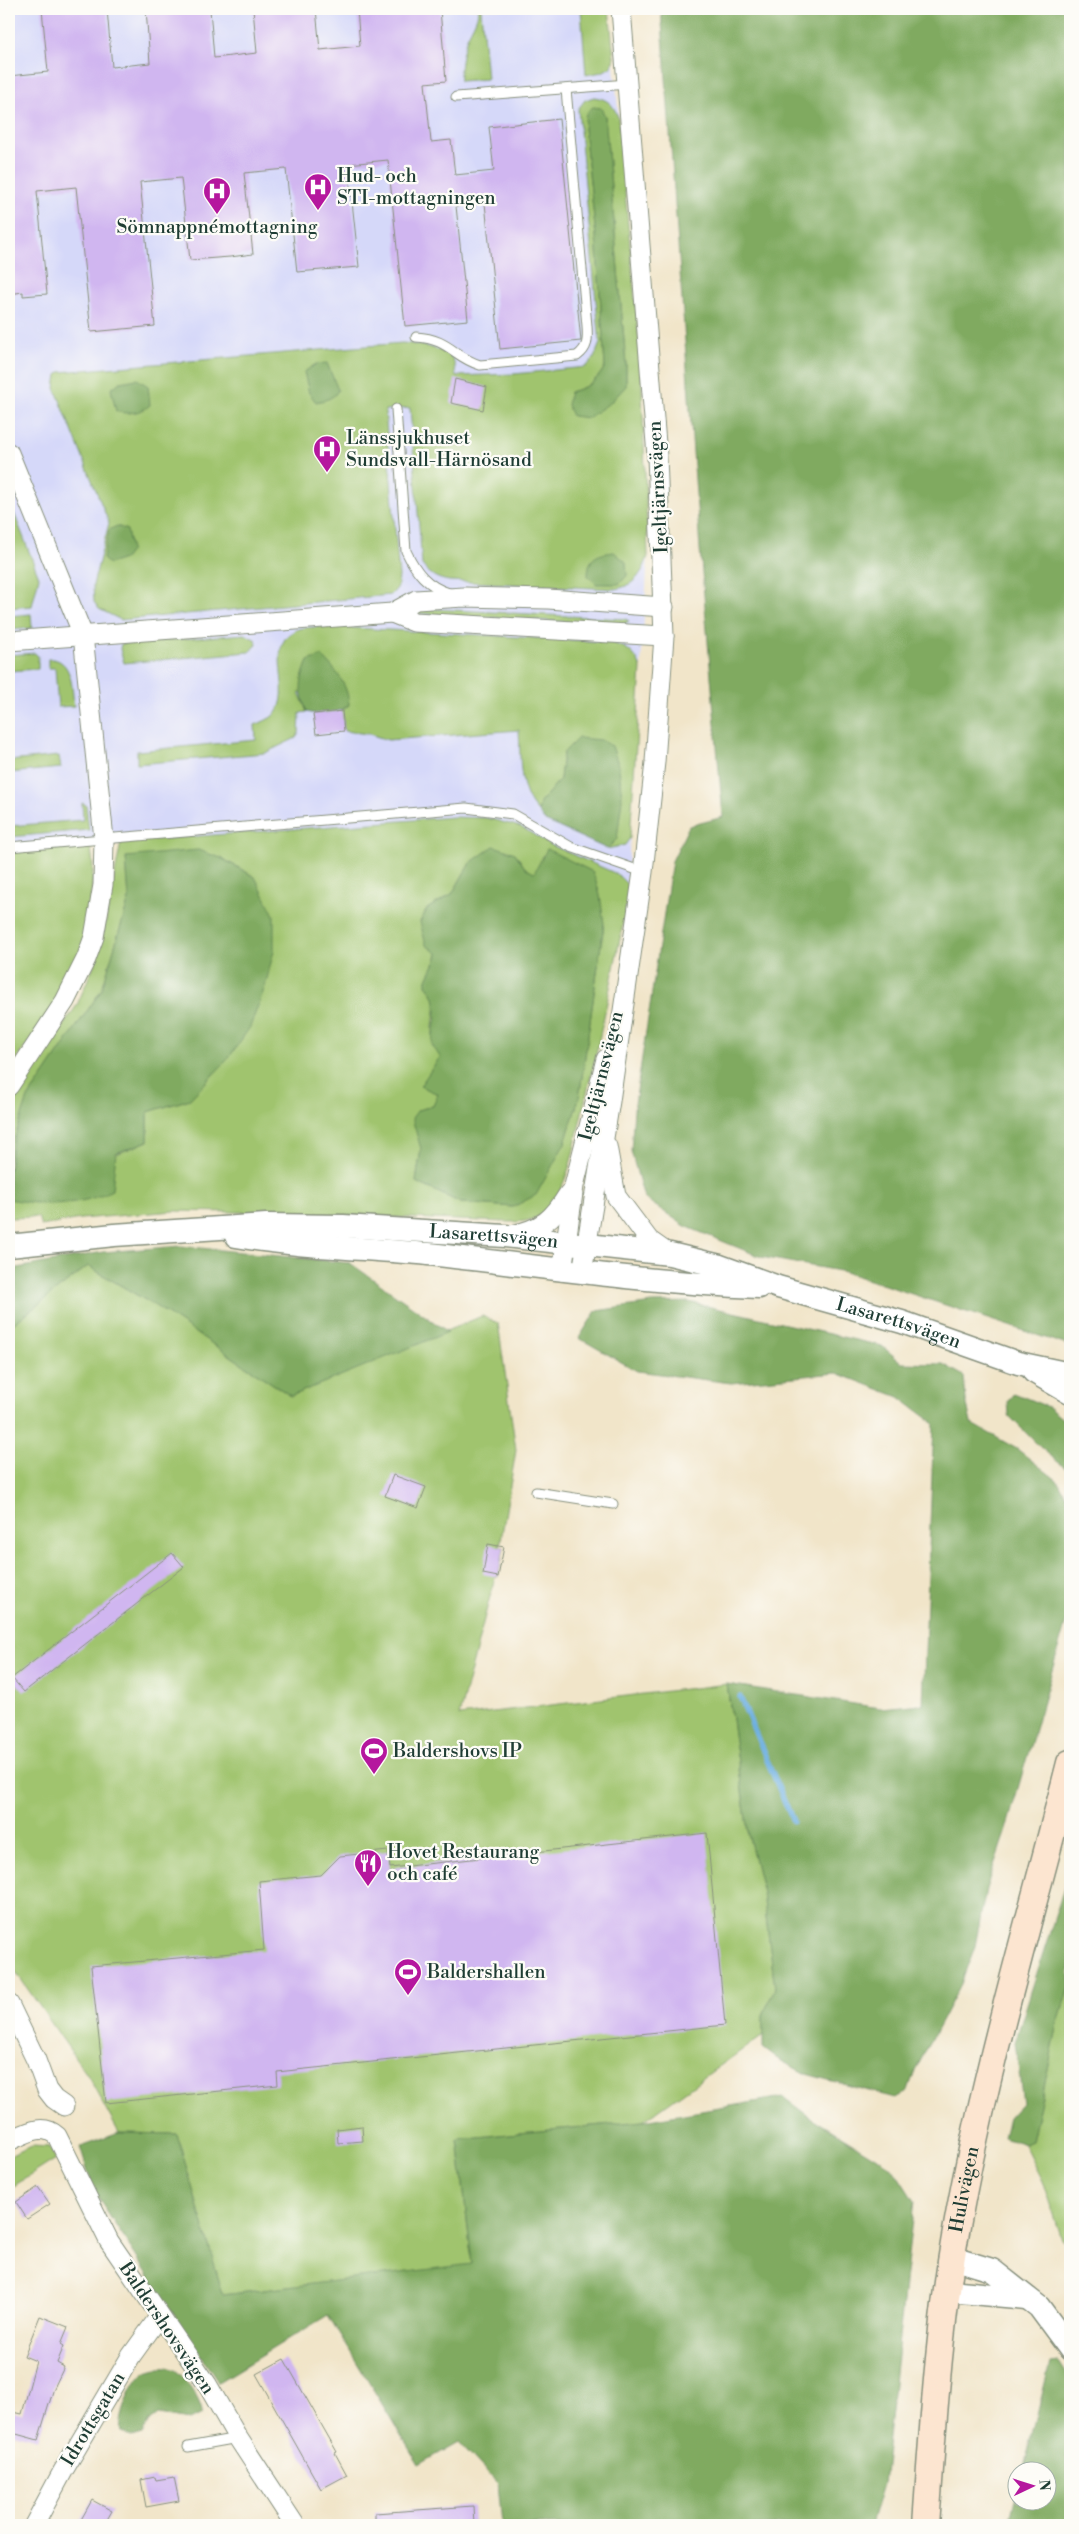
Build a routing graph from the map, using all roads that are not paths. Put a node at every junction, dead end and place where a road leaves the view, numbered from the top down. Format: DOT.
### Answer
graph roads {
  1 [pos="621,9"];
  2 [pos="629,84"];
  3 [pos="566,89"];
  4 [pos="456,97"];
  5 [pos="416,337"];
  6 [pos="396,409"];
  7 [pos="11,463"];
  8 [pos="464,597"];
  9 [pos="664,607"];
  10 [pos="392,613"];
  11 [pos="83,635"];
  12 [pos="664,636"];
  13 [pos="9,641"];
  14 [pos="104,839"];
  15 [pos="9,847"];
  16 [pos="643,872"];
  17 [pos="629,965"];
  18 [pos="9,1086"];
  19 [pos="604,1128"];
  20 [pos="574,1186"];
  21 [pos="206,1231"];
  22 [pos="505,1236"];
  23 [pos="576,1245"];
  24 [pos="9,1246"];
  25 [pos="670,1254"];
  26 [pos="572,1272"];
  27 [pos="778,1287"];
  28 [pos="1068,1388"];
  29 [pos="536,1492"];
  30 [pos="613,1504"];
  31 [pos="1070,1763"];
  32 [pos="1070,1803"];
  33 [pos="1045,1861"];
  34 [pos="9,2004"];
  35 [pos="64,2106"];
  36 [pos="9,2140"];
  37 [pos="952,2258"];
  38 [pos="948,2290"];
  39 [pos="1026,2298"];
  40 [pos="159,2318"];
  41 [pos="1070,2349"];
  42 [pos="238,2438"];
  43 [pos="188,2446"];
  44 [pos="34,2525"];
  45 [pos="295,2525"];
  46 [pos="926,2525"];
  1 -- 2 [label="street, Igeltjärnsvägen"];
  2 -- 3 [label="lane"];
  2 -- 9 [label="street, Igeltjärnsvägen"];
  3 -- 4 [label="lane"];
  3 -- 5 [label="lane"];
  6 -- 8 [label="lane"];
  7 -- 11 [label="street"];
  8 -- 9 [label="street"];
  8 -- 10 [label="street"];
  9 -- 12 [label="street, Igeltjärnsvägen"];
  10 -- 11 [label="street"];
  10 -- 12 [label="street"];
  11 -- 13 [label="street"];
  11 -- 14 [label="street"];
  12 -- 16 [label="street, Igeltjärnsvägen"];
  14 -- 15 [label="lane"];
  14 -- 16 [label="lane"];
  14 -- 18 [label="street"];
  16 -- 17 [label="street, Igeltjärnsvägen"];
  17 -- 19 [label="street, Igeltjärnsvägen"];
  17 -- 20 [label="street, Igeltjärnsvägen"];
  19 -- 23 [label="street, Igeltjärnsvägen"];
  19 -- 25 [label="street, Igeltjärnsvägen"];
  20 -- 22 [label="street, Igeltjärnsvägen"];
  20 -- 23 [label="street, Igeltjärnsvägen"];
  21 -- 22 [label="street, Lasarettsvägen"];
  21 -- 24 [label="street, Lasarettsvägen"];
  21 -- 26 [label="street, Lasarettsvägen"];
  22 -- 23 [label="street, Lasarettsvägen"];
  23 -- 25 [label="street, Lasarettsvägen"];
  23 -- 26 [label="street, Igeltjärnsvägen"];
  25 -- 27 [label="street, Lasarettsvägen"];
  26 -- 27 [label="street, Lasarettsvägen"];
  27 -- 28 [label="street, Lasarettsvägen"];
  29 -- 30 [label="lane"];
  31 -- 33 [label="main road, Hulivägen"];
  32 -- 33 [label="main road, Hulivägen"];
  33 -- 37 [label="main road, Hulivägen"];
  34 -- 35 [label="street"];
  36 -- 40 [label="street, Baldershovsvägen"];
  37 -- 38 [label="main road, Hulivägen"];
  37 -- 39 [label="street"];
  38 -- 39 [label="street"];
  38 -- 46 [label="main road, Hulivägen"];
  39 -- 41 [label="street"];
  40 -- 42 [label="street, Baldershovsvägen"];
  40 -- 44 [label="street, Idrottsgatan"];
  42 -- 43 [label="lane"];
  42 -- 45 [label="street, Baldershovsvägen"];
}
